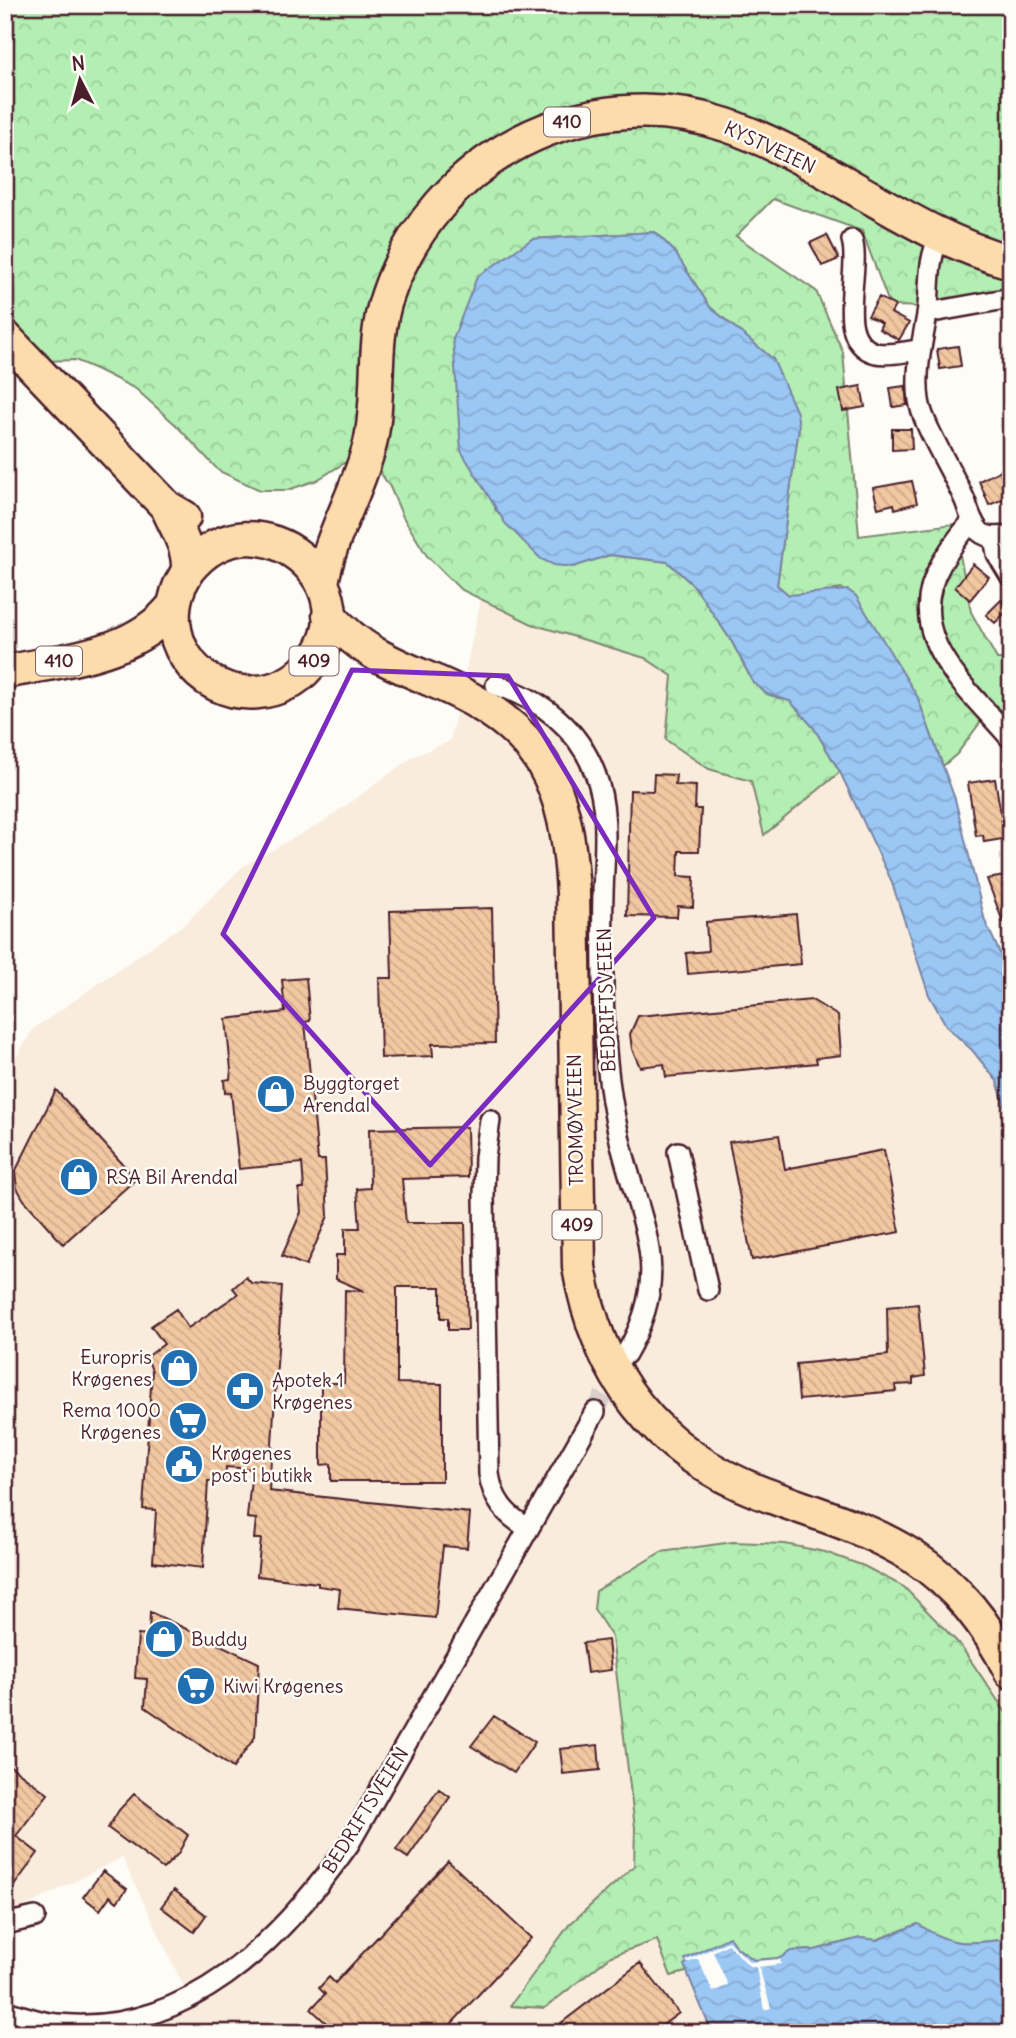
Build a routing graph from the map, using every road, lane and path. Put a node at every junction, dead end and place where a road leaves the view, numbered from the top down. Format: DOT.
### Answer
graph roads {
  1 [pos="940,236"];
  2 [pos="852,240"];
  3 [pos="1011,262"];
  4 [pos="1011,298"];
  5 [pos="927,313"];
  6 [pos="5,337"];
  7 [pos="919,349"];
  8 [pos="167,507"];
  9 [pos="346,507"];
  10 [pos="973,521"];
  11 [pos="1002,536"];
  12 [pos="232,541"];
  13 [pos="288,547"];
  14 [pos="188,570"];
  15 [pos="1011,577"];
  16 [pos="322,583"];
  17 [pos="174,605"];
  18 [pos="329,615"];
  19 [pos="112,649"];
  20 [pos="186,657"];
  21 [pos="379,659"];
  22 [pos="313,662"];
  23 [pos="5,672"];
  24 [pos="496,685"];
  25 [pos="1011,739"];
  26 [pos="490,1119"];
  27 [pos="678,1152"];
  28 [pos="708,1290"];
  29 [pos="626,1354"];
  30 [pos="595,1412"];
  31 [pos="528,1528"];
  32 [pos="1011,1672"];
  33 [pos="35,1917"];
  34 [pos="5,1924"];
  35 [pos="5,2011"];
  36 [pos="55,2029"];
  1 -- 3 [label="main road, KYSTVEIEN / 410"];
  1 -- 5 [label="street"];
  1 -- 9 [label="main road, KYSTVEIEN / 410"];
  2 -- 7 [label="street"];
  4 -- 5 [label="street"];
  5 -- 7 [label="street"];
  6 -- 8 [label="main road, 409"];
  7 -- 10 [label="street"];
  8 -- 12 [label="main road, 409"];
  8 -- 14 [label="main road, 409"];
  9 -- 13 [label="main road, KYSTVEIEN / 410"];
  9 -- 16 [label="main road, KYSTVEIEN / 410"];
  10 -- 11 [label="street"];
  10 -- 25 [label="street"];
  11 -- 15 [label="street"];
  12 -- 13 [label="main road, 409"];
  12 -- 14 [label="main road, 409"];
  13 -- 16 [label="main road, 409"];
  14 -- 17 [label="main road, 409"];
  16 -- 18 [label="main road, 409"];
  17 -- 19 [label="main road, 410"];
  17 -- 20 [label="main road, 409"];
  18 -- 21 [label="main road, TROMØYVEIEN / 409"];
  18 -- 22 [label="main road, 409"];
  19 -- 20 [label="main road, 410"];
  19 -- 23 [label="main road, 410"];
  20 -- 22 [label="main road, 409"];
  21 -- 22 [label="main road, TROMØYVEIEN / 409"];
  21 -- 32 [label="main road, TROMØYVEIEN / 409"];
  24 -- 29 [label="street, BEDRIFTSVEIEN"];
  26 -- 31 [label="street"];
  27 -- 28 [label="street"];
  30 -- 31 [label="street, BEDRIFTSVEIEN"];
  31 -- 36 [label="street, BEDRIFTSVEIEN"];
  33 -- 34 [label="street"];
  35 -- 36 [label="street, BEDRIFTSVEIEN"];
}
